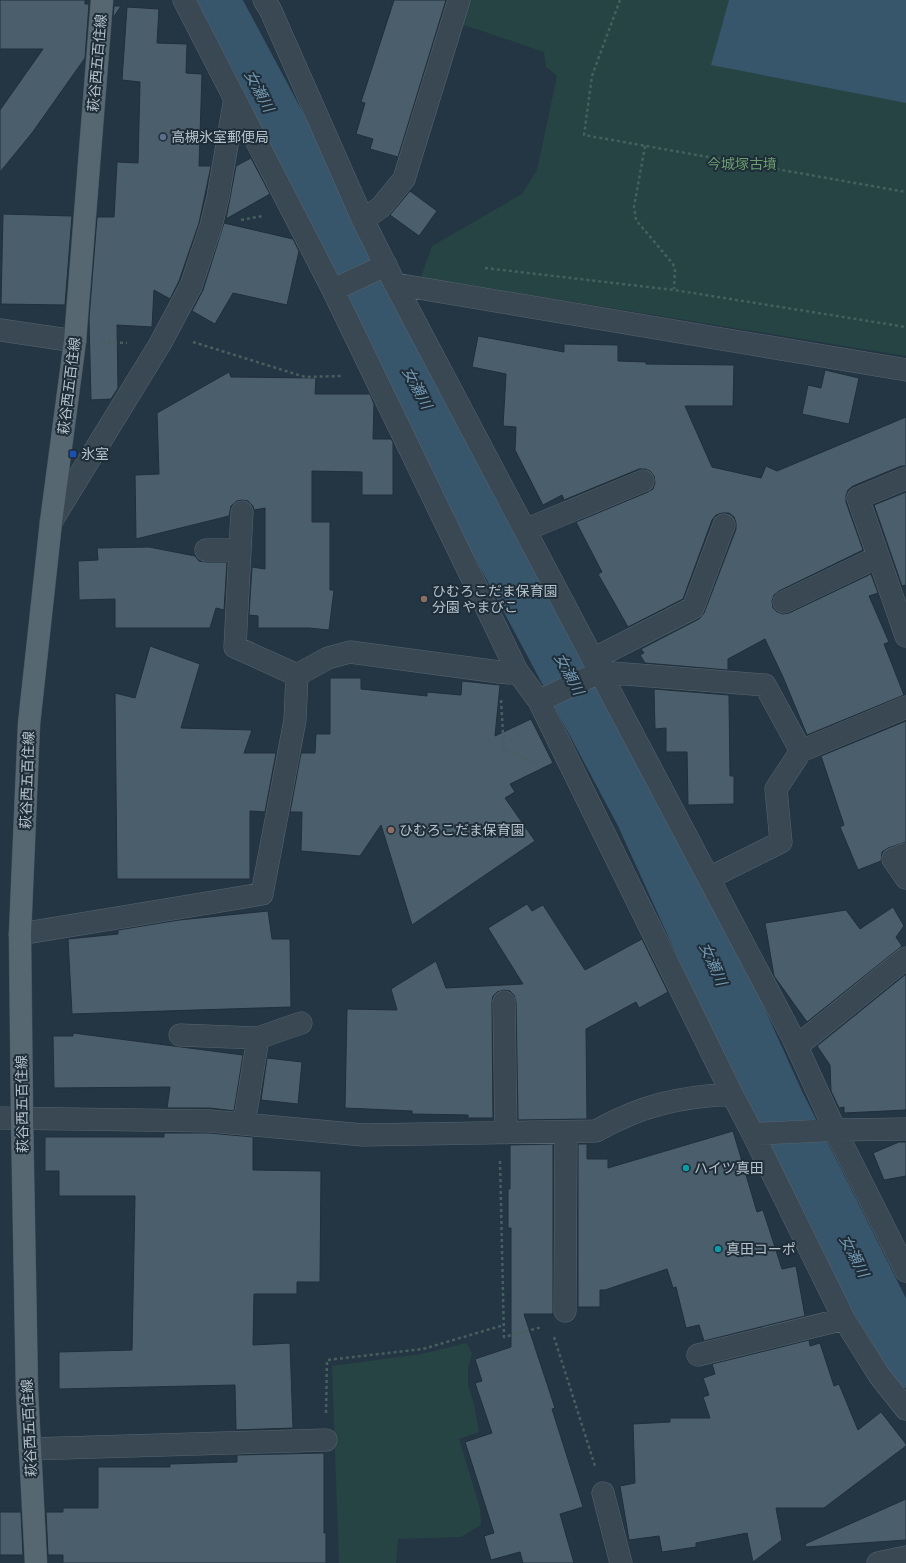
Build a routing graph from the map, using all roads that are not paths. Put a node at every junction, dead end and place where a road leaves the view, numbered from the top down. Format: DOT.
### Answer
graph roads {
  1 [pos="102,0"];
  2 [pos="184,0"];
  3 [pos="264,0"];
  4 [pos="460,0"];
  5 [pos="234,98"];
  6 [pos="364,220"];
  7 [pos="390,275"];
  8 [pos="333,290"];
  9 [pos="0,330"];
  10 [pos="75,341"];
  11 [pos="906,370"];
  12 [pos="906,478"];
  13 [pos="643,482"];
  14 [pos="242,512"];
  15 [pos="52,522"];
  16 [pos="724,525"];
  17 [pos="525,530"];
  18 [pos="206,550"];
  19 [pos="240,550"];
  20 [pos="878,557"];
  21 [pos="784,602"];
  22 [pos="906,636"];
  23 [pos="597,666"];
  24 [pos="508,671"];
  25 [pos="297,675"];
  26 [pos="539,701"];
  27 [pos="906,706"];
  28 [pos="801,751"];
  29 [pos="906,854"];
  30 [pos="709,878"];
  31 [pos="906,878"];
  32 [pos="20,934"];
  33 [pos="906,958"];
  34 [pos="504,1002"];
  35 [pos="300,1023"];
  36 [pos="180,1035"];
  37 [pos="258,1038"];
  38 [pos="797,1046"];
  39 [pos="732,1094"];
  40 [pos="0,1118"];
  41 [pos="22,1118"];
  42 [pos="244,1124"];
  43 [pos="906,1129"];
  44 [pos="826,1131"];
  45 [pos="566,1132"];
  46 [pos="503,1133"];
  47 [pos="760,1133"];
  48 [pos="906,1271"];
  49 [pos="557,1318"];
  50 [pos="844,1319"];
  51 [pos="698,1355"];
  52 [pos="906,1409"];
  53 [pos="326,1440"];
  54 [pos="30,1449"];
  55 [pos="603,1493"];
  56 [pos="906,1557"];
  57 [pos="36,1563"];
  58 [pos="621,1563"];
  59 [pos="878,1563"];
  1 -- 10 [label="main road, 萩谷西五百住線"];
  2 -- 5 [label="street"];
  3 -- 6 [label="street"];
  4 -- 6 [label="street"];
  5 -- 8 [label="street"];
  5 -- 15 [label="street"];
  6 -- 7 [label="street"];
  7 -- 8 [label="street"];
  7 -- 11 [label="street"];
  7 -- 17 [label="street"];
  8 -- 24 [label="street"];
  9 -- 10 [label="street"];
  10 -- 15 [label="main road, 萩谷西五百住線"];
  12 -- 20 [label="street"];
  13 -- 17 [label="street"];
  14 -- 19 [label="street"];
  15 -- 32 [label="main road, 萩谷西五百住線"];
  16 -- 23 [label="street"];
  17 -- 23 [label="street"];
  18 -- 19 [label="street"];
  19 -- 25 [label="street"];
  20 -- 21 [label="street"];
  20 -- 22 [label="street"];
  23 -- 26 [label="street"];
  23 -- 28 [label="street"];
  23 -- 30 [label="street"];
  24 -- 25 [label="street"];
  24 -- 26 [label="street"];
  25 -- 32 [label="street"];
  26 -- 39 [label="street"];
  27 -- 28 [label="street"];
  28 -- 30 [label="street"];
  29 -- 31 [label="street"];
  30 -- 38 [label="street"];
  32 -- 41 [label="main road, 萩谷西五百住線"];
  33 -- 38 [label="street"];
  34 -- 46 [label="street"];
  35 -- 37 [label="street"];
  36 -- 37 [label="street"];
  37 -- 42 [label="street"];
  38 -- 44 [label="street"];
  39 -- 45 [label="street"];
  39 -- 47 [label="street"];
  40 -- 41 [label="street"];
  41 -- 42 [label="street"];
  41 -- 54 [label="main road, 萩谷西五百住線"];
  42 -- 46 [label="street"];
  43 -- 44 [label="street"];
  44 -- 47 [label="street"];
  44 -- 48 [label="street"];
  45 -- 46 [label="street"];
  45 -- 49 [label="street"];
  47 -- 50 [label="street"];
  50 -- 51 [label="street"];
  50 -- 52 [label="street"];
  53 -- 54 [label="street"];
  54 -- 57 [label="main road, 萩谷西五百住線"];
  55 -- 58 [label="street"];
  56 -- 59 [label="street"];
}
